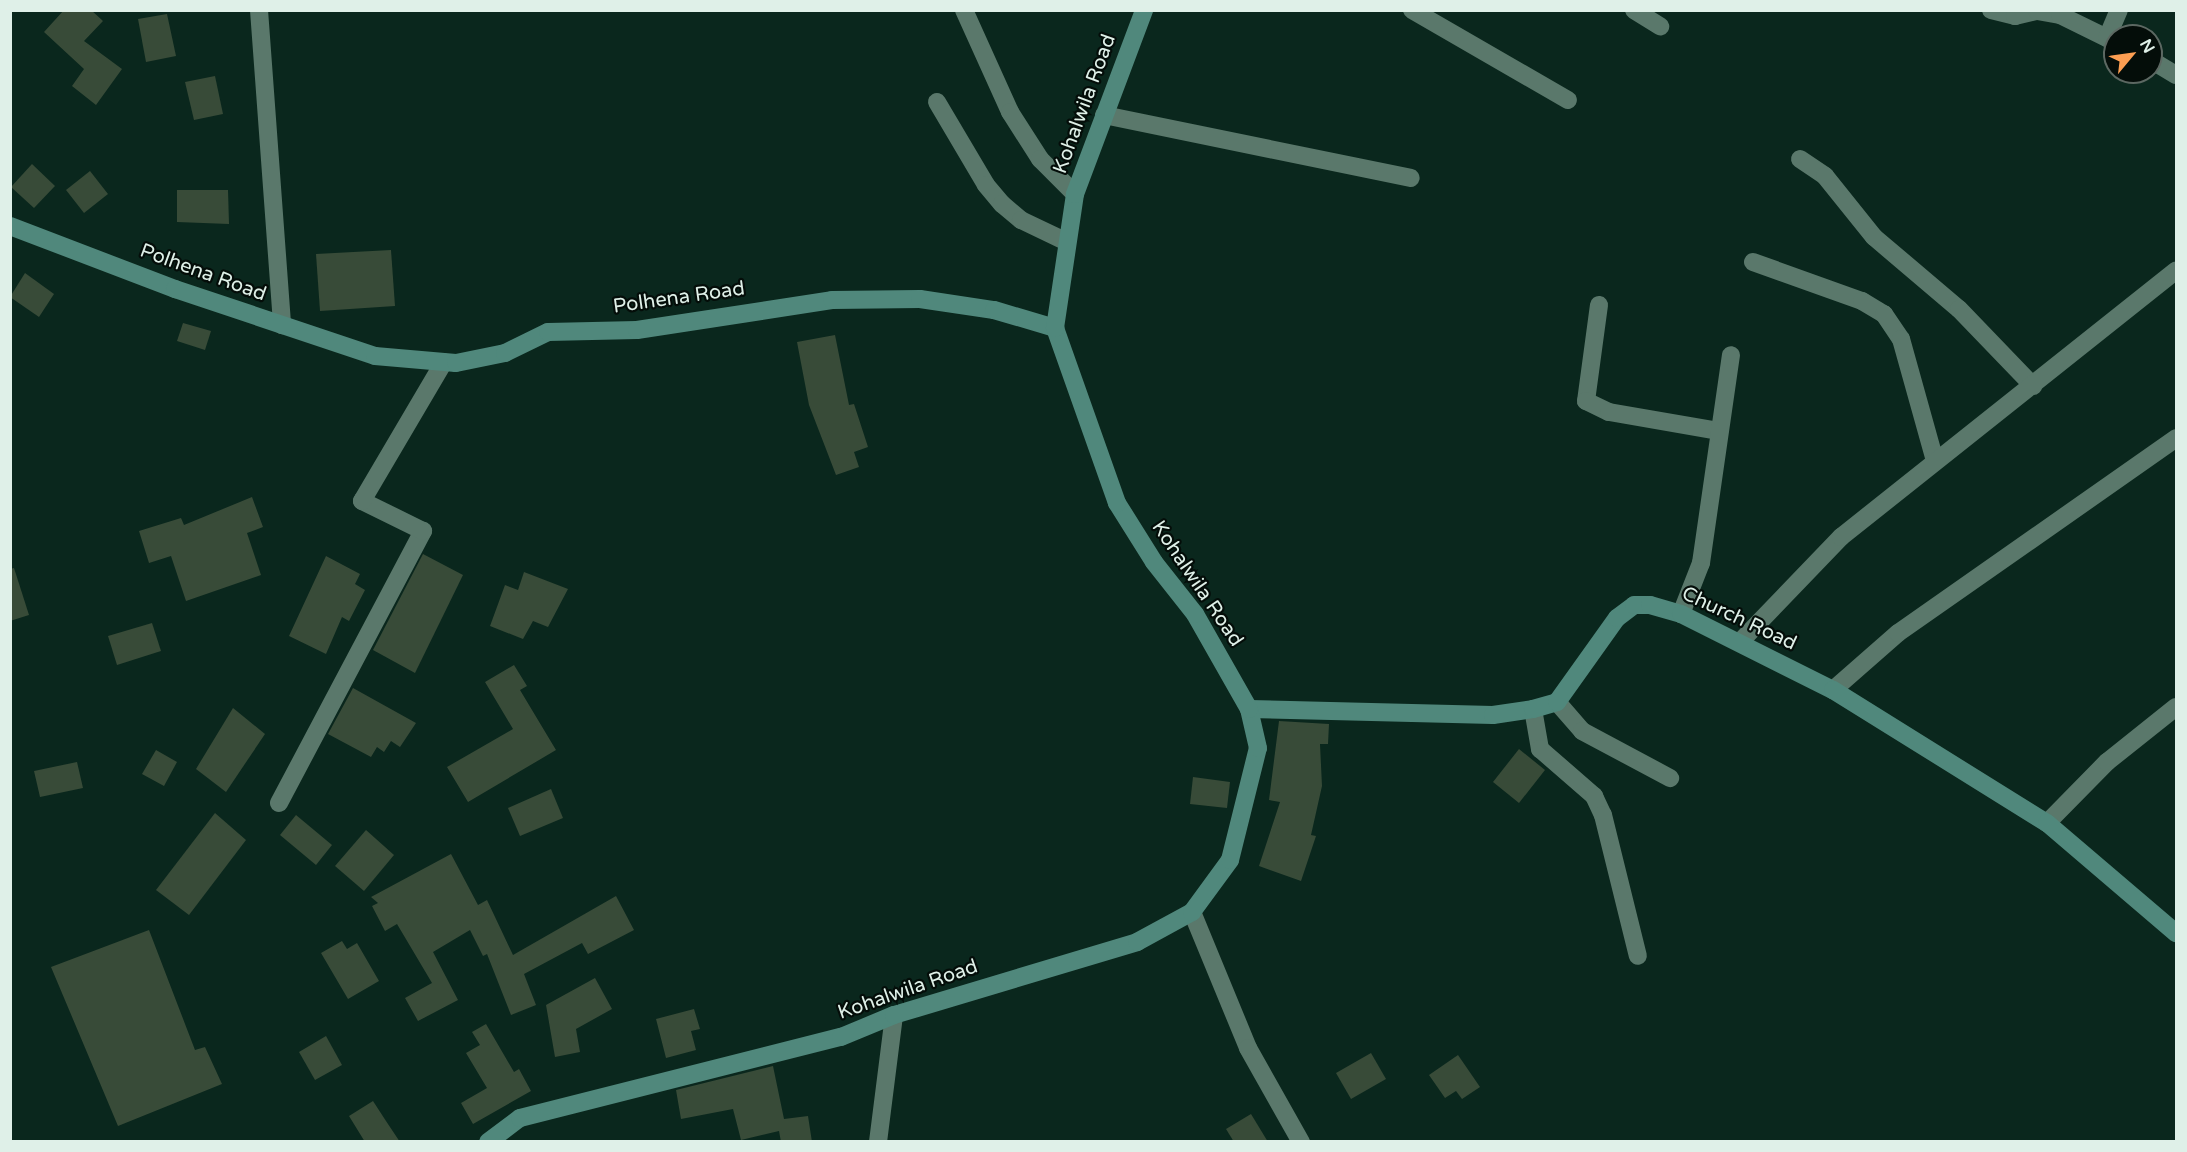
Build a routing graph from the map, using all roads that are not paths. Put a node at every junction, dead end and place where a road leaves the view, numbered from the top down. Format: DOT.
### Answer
graph roads {
  1 [pos="259,10"];
  2 [pos="964,10"];
  3 [pos="1144,10"];
  4 [pos="1412,10"];
  5 [pos="1634,10"];
  6 [pos="1991,10"];
  7 [pos="1660,26"];
  8 [pos="2103,36"];
  9 [pos="2163,67"];
  10 [pos="2176,75"];
  11 [pos="1568,100"];
  12 [pos="938,102"];
  13 [pos="1104,115"];
  14 [pos="1800,159"];
  15 [pos="1411,178"];
  16 [pos="1075,194"];
  17 [pos="10,226"];
  18 [pos="1065,241"];
  19 [pos="1753,262"];
  20 [pos="2176,271"];
  21 [pos="1599,305"];
  22 [pos="282,325"];
  23 [pos="1055,328"];
  24 [pos="1731,355"];
  25 [pos="444,362"];
  26 [pos="2033,386"];
  27 [pos="1719,431"];
  28 [pos="2176,438"];
  29 [pos="1935,461"];
  30 [pos="1681,614"];
  31 [pos="1740,642"];
  32 [pos="1833,690"];
  33 [pos="1557,702"];
  34 [pos="2176,707"];
  35 [pos="1250,709"];
  36 [pos="1533,709"];
  37 [pos="1670,778"];
  38 [pos="279,803"];
  39 [pos="2047,823"];
  40 [pos="1192,912"];
  41 [pos="2176,933"];
  42 [pos="1638,956"];
  43 [pos="894,1015"];
  44 [pos="488,1142"];
  45 [pos="878,1142"];
  46 [pos="1301,1142"];
  1 -- 22 [label="street"];
  2 -- 16 [label="street"];
  3 -- 13 [label="street, Kohalwila Road"];
  4 -- 11 [label="street"];
  5 -- 7 [label="street"];
  6 -- 8 [label="street"];
  9 -- 10 [label="street"];
  12 -- 18 [label="street"];
  13 -- 15 [label="street"];
  13 -- 16 [label="street, Kohalwila Road"];
  14 -- 26 [label="street"];
  16 -- 18 [label="street, Kohalwila Road"];
  17 -- 22 [label="street, Polhena Road"];
  18 -- 23 [label="street, Kohalwila Road"];
  19 -- 29 [label="street"];
  20 -- 26 [label="street"];
  21 -- 27 [label="street"];
  22 -- 25 [label="street, Polhena Road"];
  23 -- 25 [label="street, Polhena Road"];
  23 -- 35 [label="street, Kohalwila Road"];
  24 -- 27 [label="street"];
  25 -- 38 [label="street"];
  26 -- 29 [label="street"];
  27 -- 30 [label="street"];
  28 -- 32 [label="street"];
  29 -- 31 [label="street"];
  30 -- 31 [label="street, Church Road"];
  30 -- 33 [label="street, Church Road"];
  31 -- 32 [label="street, Church Road"];
  32 -- 39 [label="street, Church Road"];
  33 -- 36 [label="street"];
  33 -- 37 [label="street"];
  34 -- 39 [label="street"];
  35 -- 36 [label="street"];
  35 -- 40 [label="street, Kohalwila Road"];
  36 -- 42 [label="street"];
  39 -- 41 [label="street, Church Road"];
  40 -- 43 [label="street, Kohalwila Road"];
  40 -- 46 [label="street"];
  43 -- 44 [label="street, Kohalwila Road"];
  43 -- 45 [label="street"];
}
